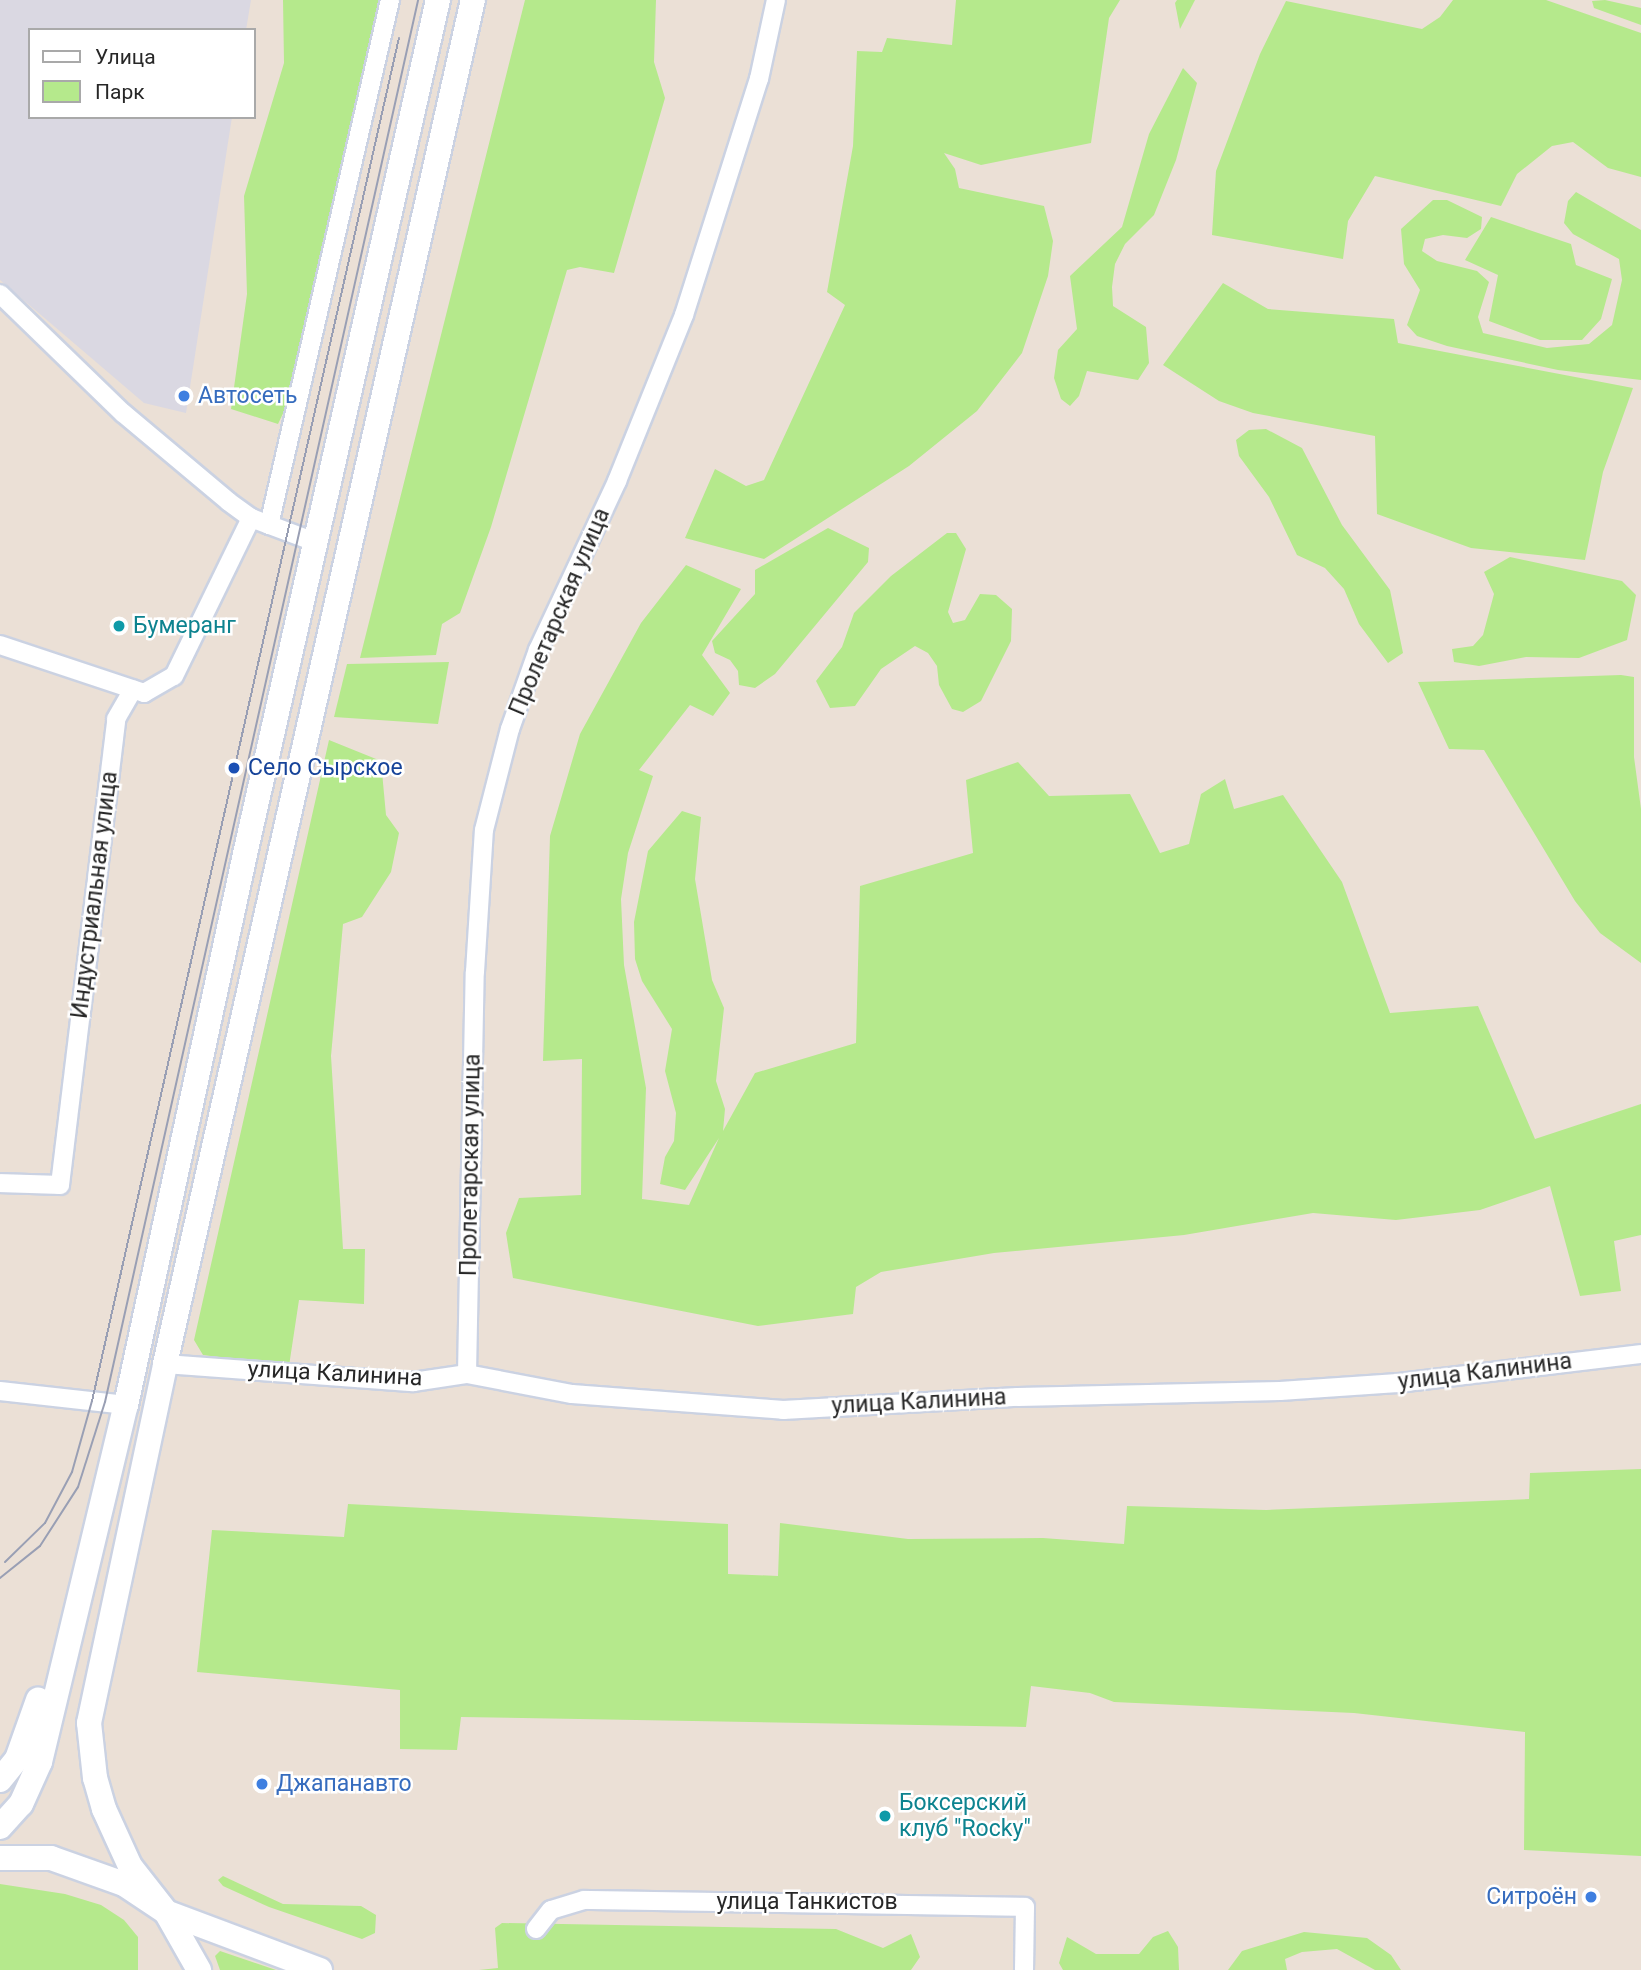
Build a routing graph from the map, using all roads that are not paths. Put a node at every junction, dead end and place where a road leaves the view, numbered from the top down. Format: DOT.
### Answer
graph roads {
  1 [pos="390,0"];
  2 [pos="438,0"];
  3 [pos="473,0"];
  4 [pos="776,0"];
  5 [pos="0,294"];
  6 [pos="251,518"];
  7 [pos="269,525"];
  8 [pos="315,542"];
  9 [pos="0,645"];
  10 [pos="134,689"];
  11 [pos="0,1183"];
  12 [pos="1641,1354"];
  13 [pos="165,1364"];
  14 [pos="467,1374"];
  15 [pos="0,1391"];
  16 [pos="126,1405"];
  17 [pos="76,1599"];
  18 [pos="0,1780"];
  19 [pos="0,1827"];
  20 [pos="0,1858"];
  21 [pos="166,1912"];
  22 [pos="536,1928"];
  23 [pos="199,1970"];
  24 [pos="320,1970"];
  25 [pos="1024,1970"];
  1 -- 7 [label="street"];
  2 -- 8 [label="main road"];
  3 -- 13 [label="main road"];
  4 -- 14 [label="street, Пролетарская улица"];
  5 -- 6 [label="street"];
  6 -- 7 [label="street"];
  6 -- 10 [label="street"];
  7 -- 8 [label="street"];
  8 -- 16 [label="main road"];
  9 -- 10 [label="street"];
  10 -- 11 [label="street, Индустриальная улица"];
  12 -- 14 [label="street, улица Калинина"];
  13 -- 14 [label="street, улица Калинина"];
  13 -- 21 [label="main road"];
  15 -- 16 [label="street"];
  16 -- 17 [label="main road"];
  17 -- 18 [label="main road"];
  17 -- 19 [label="main road"];
  20 -- 21 [label="main road"];
  21 -- 23 [label="main road"];
  21 -- 24 [label="main road"];
  22 -- 25 [label="street, улица Танкистов"];
}
